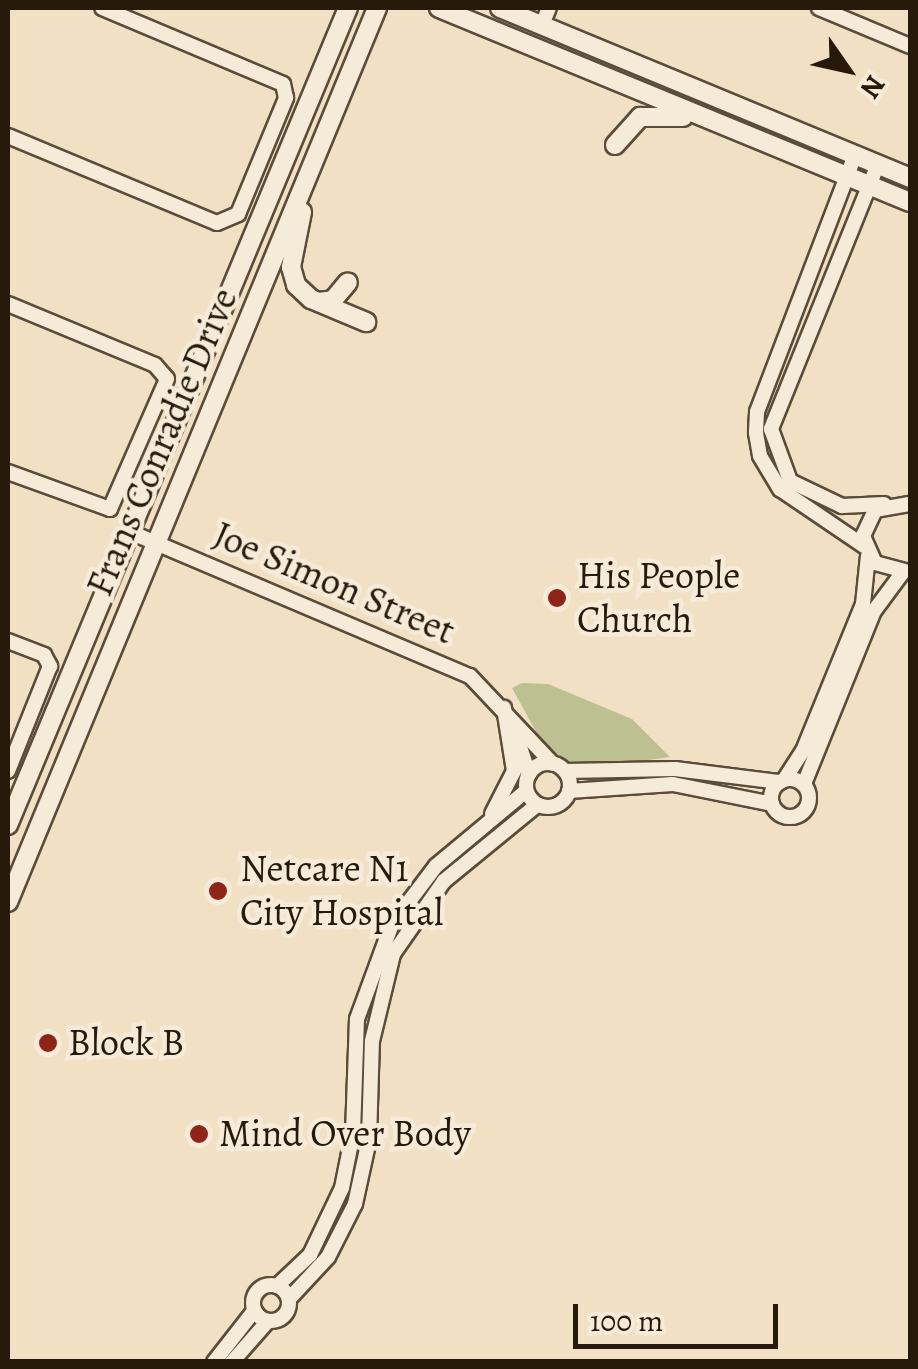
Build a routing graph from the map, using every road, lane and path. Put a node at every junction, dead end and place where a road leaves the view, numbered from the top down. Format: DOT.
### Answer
graph roads {
  1 [pos="102,8"];
  2 [pos="348,8"];
  3 [pos="378,8"];
  4 [pos="439,8"];
  5 [pos="500,8"];
  6 [pos="819,8"];
  7 [pos="546,16"];
  8 [pos="910,46"];
  9 [pos="704,120"];
  10 [pos="8,136"];
  11 [pos="616,145"];
  12 [pos="855,155"];
  13 [pos="878,164"];
  14 [pos="310,172"];
  15 [pos="846,176"];
  16 [pos="910,178"];
  17 [pos="869,185"];
  18 [pos="910,202"];
  19 [pos="348,282"];
  20 [pos="318,302"];
  21 [pos="8,304"];
  22 [pos="366,322"];
  23 [pos="8,472"];
  24 [pos="884,504"];
  25 [pos="910,504"];
  26 [pos="130,532"];
  27 [pos="155,542"];
  28 [pos="866,551"];
  29 [pos="907,570"];
  30 [pos="8,641"];
  31 [pos="504,707"];
  32 [pos="559,767"];
  33 [pos="8,771"];
  34 [pos="529,774"];
  35 [pos="782,781"];
  36 [pos="804,784"];
  37 [pos="526,791"];
  38 [pos="569,791"];
  39 [pos="772,804"];
  40 [pos="537,805"];
  41 [pos="8,826"];
  42 [pos="471,836"];
  43 [pos="8,902"];
  44 [pos="277,1286"];
  45 [pos="289,1299"];
  46 [pos="254,1311"];
  47 [pos="268,1321"];
  48 [pos="214,1362"];
  49 [pos="232,1362"];
  1 -- 10 [label="street"];
  2 -- 26 [label="main road, Frans Conradie Drive"];
  3 -- 14 [label="main road, Frans Conradie Drive"];
  4 -- 9 [label="main road"];
  5 -- 7 [label="main road"];
  6 -- 8 [label="street"];
  7 -- 12 [label="main road"];
  9 -- 11 [label="main road"];
  9 -- 15 [label="main road"];
  12 -- 13 [label="main road"];
  12 -- 15 [label="street"];
  13 -- 16 [label="main road"];
  13 -- 17 [label="street"];
  14 -- 20 [label="main road"];
  14 -- 27 [label="main road, Frans Conradie Drive"];
  15 -- 17 [label="main road"];
  15 -- 28 [label="street"];
  17 -- 18 [label="main road"];
  17 -- 24 [label="street"];
  19 -- 20 [label="main road"];
  20 -- 22 [label="main road"];
  21 -- 23 [label="street"];
  24 -- 25 [label="street"];
  24 -- 28 [label="street"];
  26 -- 27 [label="street, Joe Simon Street"];
  26 -- 41 [label="main road, Frans Conradie Drive"];
  27 -- 31 [label="street, Joe Simon Street"];
  27 -- 43 [label="main road, Frans Conradie Drive"];
  28 -- 29 [label="street"];
  28 -- 35 [label="street"];
  29 -- 36 [label="street"];
  30 -- 33 [label="street"];
  31 -- 32 [label="street, Joe Simon Street"];
  31 -- 34 [label="street, Joe Simon Street"];
  31 -- 42 [label="street"];
  32 -- 34 [label="street"];
  32 -- 35 [label="street"];
  32 -- 38 [label="street"];
  34 -- 37 [label="street"];
  35 -- 36 [label="street"];
  35 -- 39 [label="street"];
  36 -- 39 [label="street"];
  37 -- 40 [label="street"];
  37 -- 42 [label="street"];
  38 -- 39 [label="street"];
  38 -- 40 [label="street"];
  40 -- 45 [label="street"];
  42 -- 44 [label="street"];
  44 -- 45 [label="street"];
  44 -- 46 [label="street"];
  45 -- 47 [label="street"];
  46 -- 47 [label="street"];
  46 -- 48 [label="street"];
  47 -- 49 [label="street"];
}
